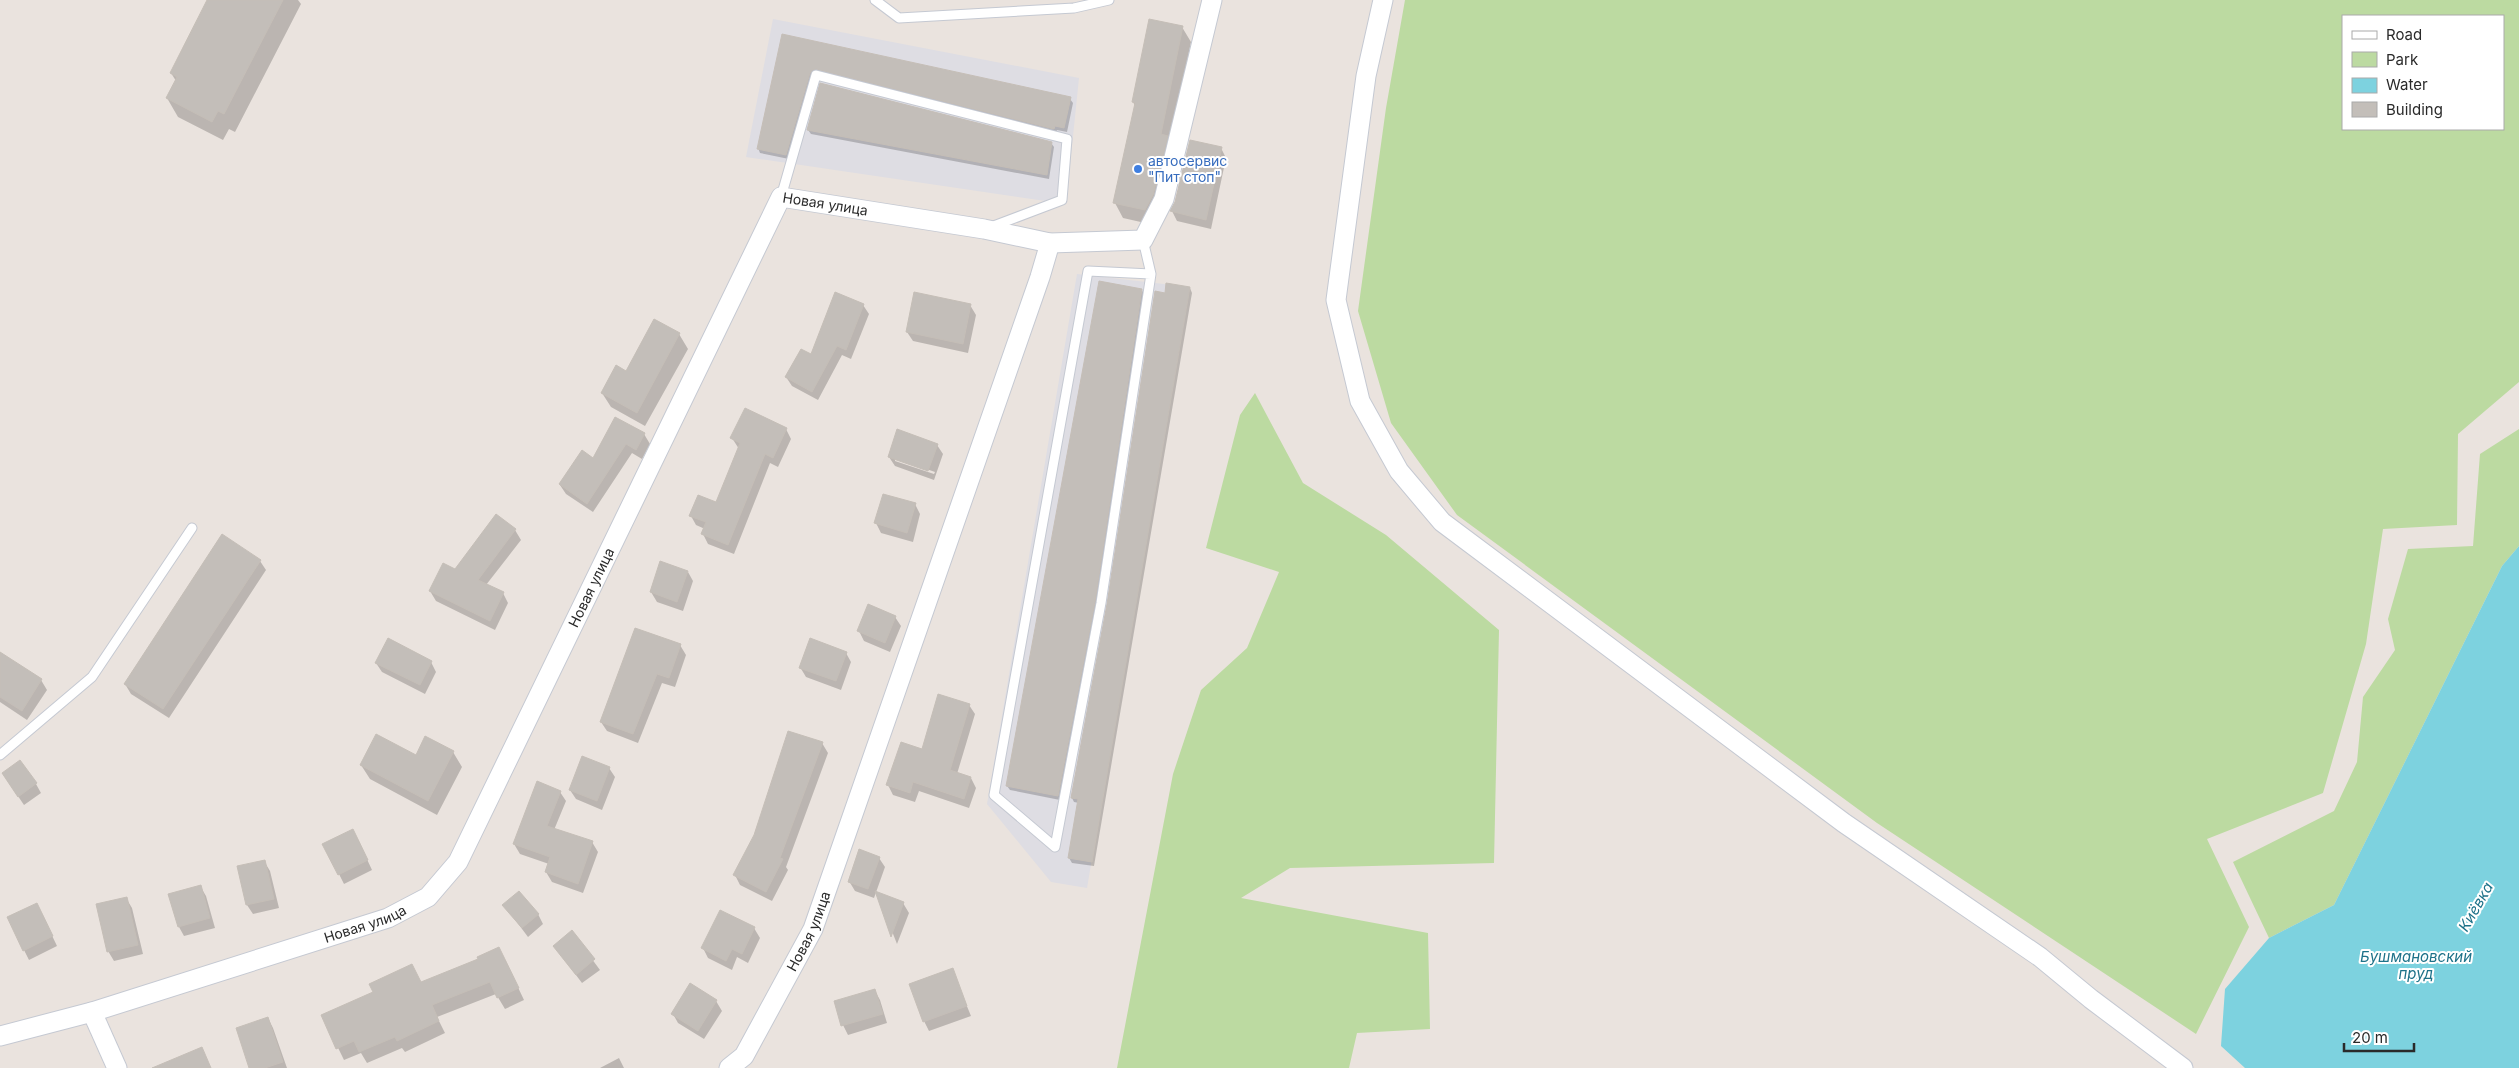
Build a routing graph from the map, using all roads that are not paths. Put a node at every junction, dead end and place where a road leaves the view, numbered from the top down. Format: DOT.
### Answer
graph roads {
  1 [pos="875,0"];
  2 [pos="1110,0"];
  3 [pos="1212,0"];
  4 [pos="1383,0"];
  5 [pos="781,197"];
  6 [pos="984,229"];
  7 [pos="1143,240"];
  8 [pos="1050,243"];
  9 [pos="1151,274"];
  10 [pos="192,528"];
  11 [pos="0,755"];
  12 [pos="92,1012"];
  13 [pos="0,1036"];
  14 [pos="118,1068"];
  15 [pos="729,1068"];
  16 [pos="2183,1068"];
  1 -- 2 [label="lane"];
  3 -- 7 [label="street"];
  4 -- 16 [label="street"];
  5 -- 6 [label="street, Новая улица"];
  5 -- 6 [label="lane"];
  5 -- 12 [label="street, Новая улица"];
  6 -- 8 [label="street, Новая улица"];
  7 -- 8 [label="street, Новая улица"];
  7 -- 9 [label="lane"];
  8 -- 15 [label="street, Новая улица"];
  9 -- 9 [label="lane"];
  10 -- 11 [label="lane"];
  12 -- 13 [label="street, Новая улица"];
  12 -- 14 [label="street"];
}
